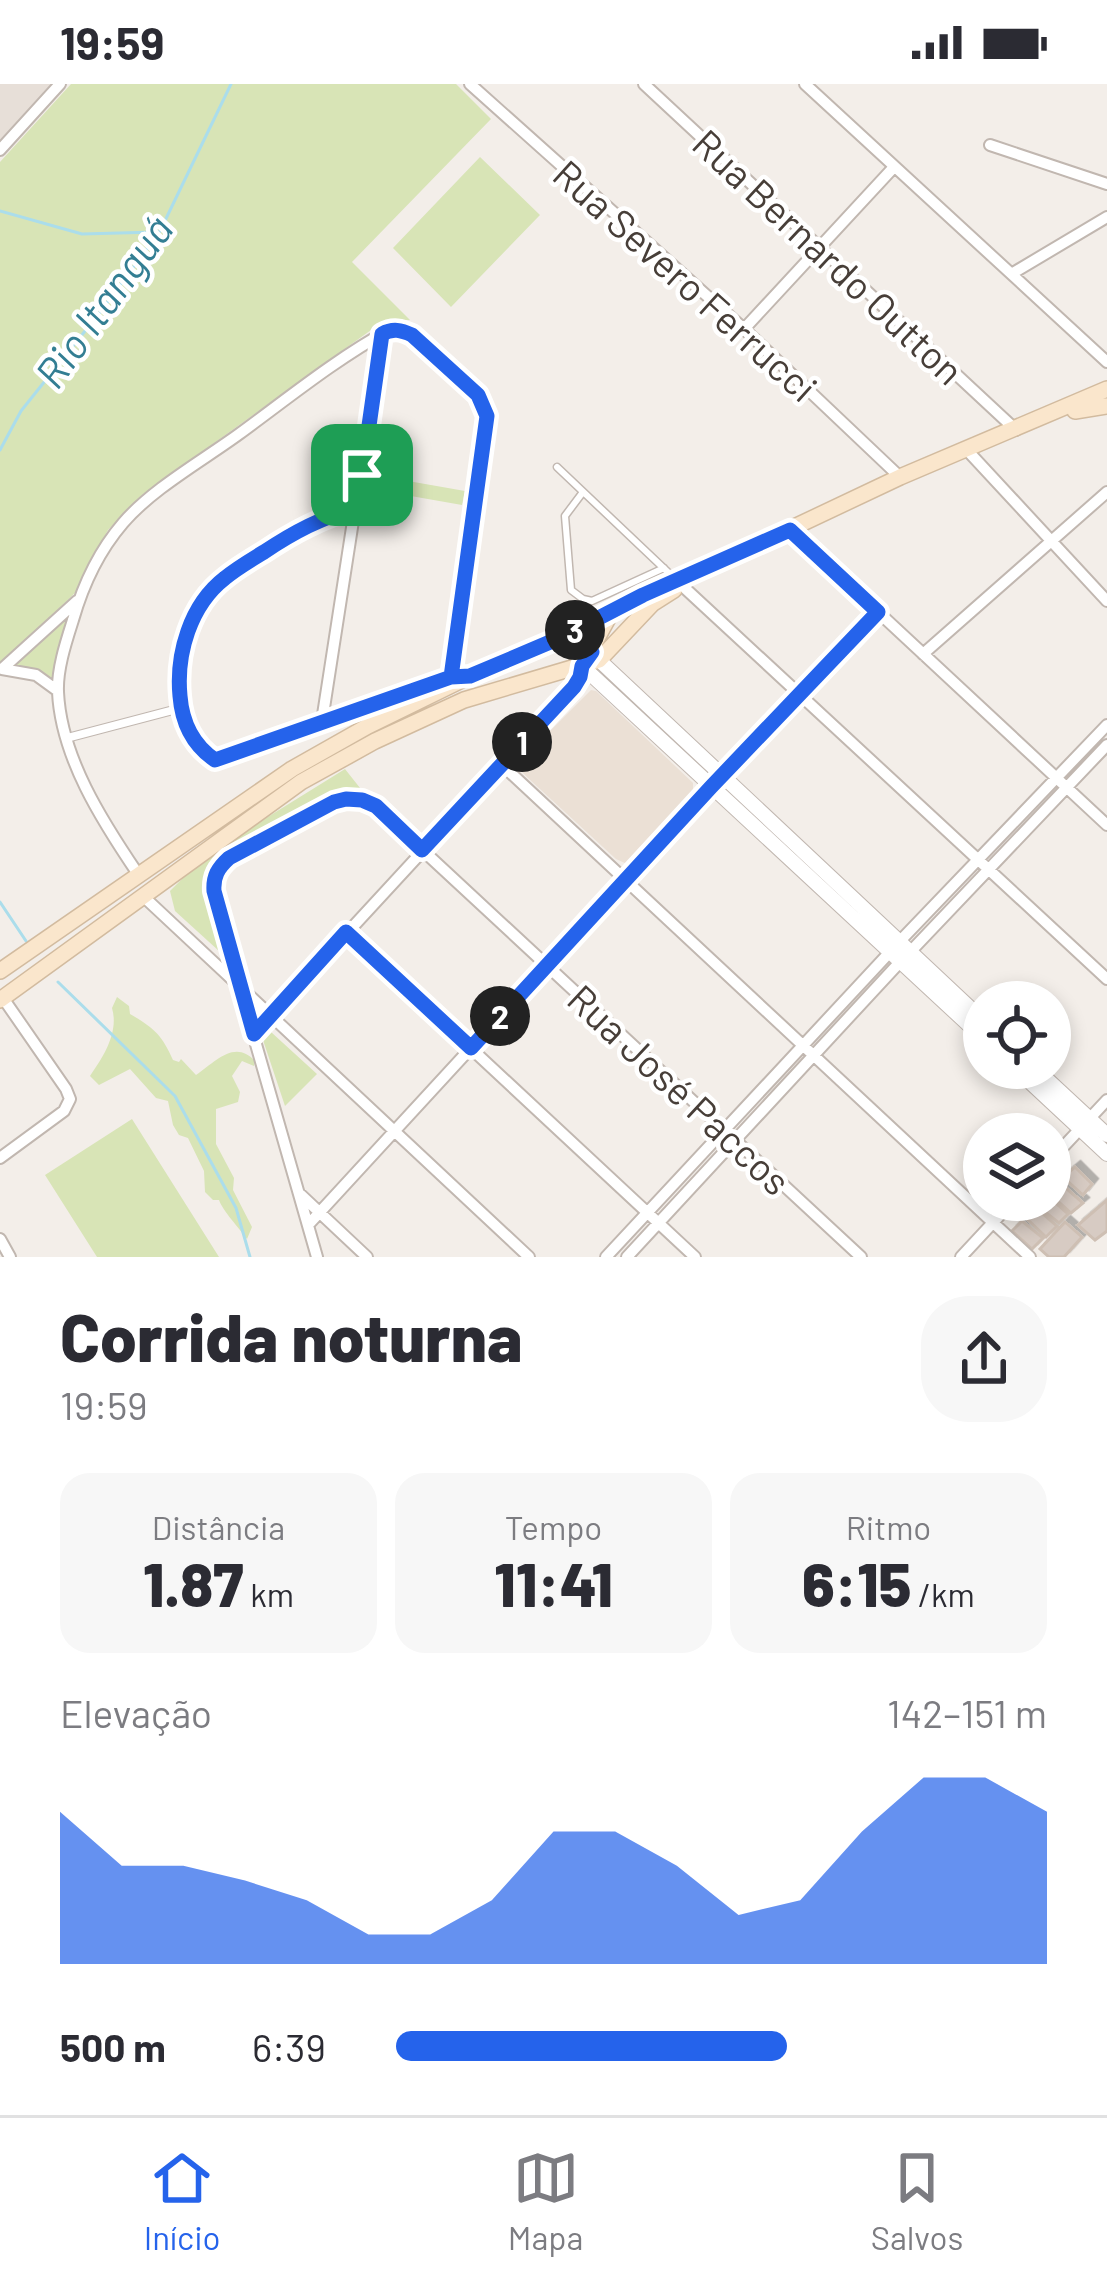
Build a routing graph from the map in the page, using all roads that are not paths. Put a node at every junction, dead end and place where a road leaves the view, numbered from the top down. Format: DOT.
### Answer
graph roads {
  1 [pos="60,84"];
  2 [pos="470,84"];
  3 [pos="644,84"];
  4 [pos="806,84"];
  5 [pos="990,145"];
  6 [pos="0,150"];
  7 [pos="894,167"];
  8 [pos="1107,184"];
  9 [pos="1107,217"];
  10 [pos="820,248"];
  11 [pos="1013,274"];
  12 [pos="744,329"];
  13 [pos="382,334"];
  14 [pos="1107,362"];
  15 [pos="1107,389"];
  16 [pos="1107,406"];
  17 [pos="1010,432"];
  18 [pos="966,449"];
  19 [pos="557,467"];
  20 [pos="900,477"];
  21 [pos="583,492"];
  22 [pos="1107,492"];
  23 [pos="357,508"];
  24 [pos="790,530"];
  25 [pos="1051,541"];
  26 [pos="679,577"];
  27 [pos="80,598"];
  28 [pos="1107,601"];
  29 [pos="613,610"];
  30 [pos="878,612"];
  31 [pos="562,637"];
  32 [pos="923,654"];
  33 [pos="591,659"];
  34 [pos="564,671"];
  35 [pos="470,676"];
  36 [pos="451,677"];
  37 [pos="574,687"];
  38 [pos="58,691"];
  39 [pos="427,691"];
  40 [pos="800,694"];
  41 [pos="181,708"];
  42 [pos="322,722"];
  43 [pos="1107,725"];
  44 [pos="67,738"];
  45 [pos="1107,745"];
  46 [pos="501,764"];
  47 [pos="717,782"];
  48 [pos="1060,782"];
  49 [pos="1107,825"];
  50 [pos="422,850"];
  51 [pos="983,864"];
  52 [pos="137,874"];
  53 [pos="625,880"];
  54 [pos="144,897"];
  55 [pos="346,932"];
  56 [pos="901,951"];
  57 [pos="547,965"];
  58 [pos="0,971"];
  59 [pos="1107,979"];
  60 [pos="239,986"];
  61 [pos="2,999"];
  62 [pos="963,1003"];
  63 [pos="271,1016"];
  64 [pos="963,1017"];
  65 [pos="254,1034"];
  66 [pos="802,1047"];
  67 [pos="471,1048"];
  68 [pos="812,1057"];
  69 [pos="1041,1089"];
  70 [pos="1054,1089"];
  71 [pos="1107,1100"];
  72 [pos="1085,1124"];
  73 [pos="723,1130"];
  74 [pos="394,1131"];
  75 [pos="1107,1135"];
  76 [pos="1071,1139"];
  77 [pos="734,1141"];
  78 [pos="1107,1154"];
  79 [pos="0,1158"];
  80 [pos="301,1195"];
  81 [pos="320,1211"];
  82 [pos="647,1213"];
  83 [pos="658,1223"];
  84 [pos="993,1223"];
  85 [pos="308,1225"];
  86 [pos="0,1239"];
  87 [pos="10,1257"];
  88 [pos="316,1257"];
  89 [pos="368,1257"];
  90 [pos="529,1257"];
  91 [pos="606,1257"];
  92 [pos="627,1257"];
  93 [pos="695,1257"];
  94 [pos="861,1257"];
  95 [pos="961,1257"];
  96 [pos="1030,1257"];
  1 -- 6 [label="street"];
  2 -- 12 [label="street, Rua Severo Ferrucci"];
  3 -- 10 [label="street, Rua Bernardo Outton"];
  4 -- 7 [label="street"];
  5 -- 8 [label="street"];
  7 -- 10 [label="street"];
  7 -- 11 [label="street"];
  9 -- 11 [label="street"];
  10 -- 12 [label="street"];
  10 -- 17 [label="street, Rua Bernardo Outton"];
  11 -- 14 [label="street"];
  12 -- 20 [label="street, Rua Severo Ferrucci"];
  13 -- 23 [label="street"];
  13 -- 27 [label="street"];
  13 -- 36 [label="street"];
  15 -- 17 [label="main road"];
  16 -- 17 [label="main road"];
  17 -- 18 [label="main road"];
  18 -- 20 [label="main road"];
  18 -- 25 [label="street"];
  19 -- 21 [label="lane"];
  20 -- 24 [label="main road"];
  21 -- 26 [label="lane"];
  21 -- 26 [label="lane"];
  22 -- 25 [label="street"];
  23 -- 41 [label="street"];
  23 -- 42 [label="street"];
  24 -- 26 [label="main road"];
  24 -- 30 [label="street"];
  25 -- 28 [label="street"];
  25 -- 32 [label="street"];
  26 -- 29 [label="main road"];
  26 -- 33 [label="main road"];
  26 -- 40 [label="street"];
  27 -- 38 [label="street"];
  27 -- 38 [label="street"];
  29 -- 31 [label="main road"];
  29 -- 33 [label="main road"];
  30 -- 32 [label="street"];
  30 -- 40 [label="street"];
  31 -- 33 [label="main road"];
  31 -- 35 [label="main road"];
  32 -- 48 [label="street"];
  33 -- 34 [label="main road"];
  33 -- 37 [label="street"];
  33 -- 47 [label="street"];
  34 -- 37 [label="street"];
  34 -- 54 [label="main road"];
  35 -- 36 [label="street"];
  35 -- 39 [label="main road"];
  36 -- 39 [label="street"];
  37 -- 46 [label="street"];
  38 -- 44 [label="street"];
  39 -- 42 [label="street"];
  39 -- 52 [label="main road"];
  40 -- 47 [label="street"];
  40 -- 51 [label="street"];
  41 -- 42 [label="street"];
  41 -- 44 [label="street"];
  43 -- 48 [label="street"];
  44 -- 52 [label="street"];
  45 -- 48 [label="street"];
  46 -- 50 [label="street"];
  46 -- 53 [label="street"];
  47 -- 53 [label="street"];
  47 -- 56 [label="street"];
  48 -- 49 [label="street"];
  48 -- 51 [label="street"];
  50 -- 55 [label="street"];
  50 -- 57 [label="street, Rua José Paccos"];
  50 -- 60 [label="street, Rua José Paccos"];
  51 -- 56 [label="street"];
  51 -- 59 [label="street"];
  52 -- 58 [label="main road"];
  53 -- 57 [label="street"];
  53 -- 66 [label="street"];
  54 -- 60 [label="street"];
  54 -- 61 [label="main road"];
  55 -- 63 [label="street"];
  55 -- 67 [label="street"];
  56 -- 62 [label="street"];
  56 -- 64 [label="street"];
  56 -- 66 [label="street"];
  56 -- 68 [label="street"];
  57 -- 67 [label="street"];
  57 -- 73 [label="street, Rua José Paccos"];
  60 -- 63 [label="street"];
  60 -- 65 [label="street"];
  61 -- 79 [label="street"];
  63 -- 65 [label="street"];
  63 -- 74 [label="street"];
  65 -- 80 [label="street"];
  66 -- 68 [label="street"];
  66 -- 73 [label="street"];
  67 -- 74 [label="street"];
  67 -- 82 [label="street"];
  68 -- 77 [label="street"];
  68 -- 84 [label="street"];
  69 -- 72 [label="street"];
  70 -- 72 [label="street"];
  71 -- 72 [label="street"];
  72 -- 75 [label="street"];
  72 -- 76 [label="street"];
  72 -- 78 [label="street"];
  73 -- 77 [label="street, Rua José Paccos"];
  73 -- 82 [label="street"];
  74 -- 81 [label="street"];
  74 -- 90 [label="street"];
  77 -- 83 [label="street"];
  77 -- 94 [label="street, Rua José Paccos"];
  80 -- 81 [label="street"];
  80 -- 85 [label="street"];
  81 -- 85 [label="street"];
  81 -- 89 [label="street"];
  82 -- 83 [label="street"];
  82 -- 91 [label="street"];
  83 -- 92 [label="street"];
  83 -- 93 [label="street"];
  84 -- 95 [label="street"];
  84 -- 96 [label="street"];
  85 -- 88 [label="street"];
  86 -- 87 [label="street"];
}
